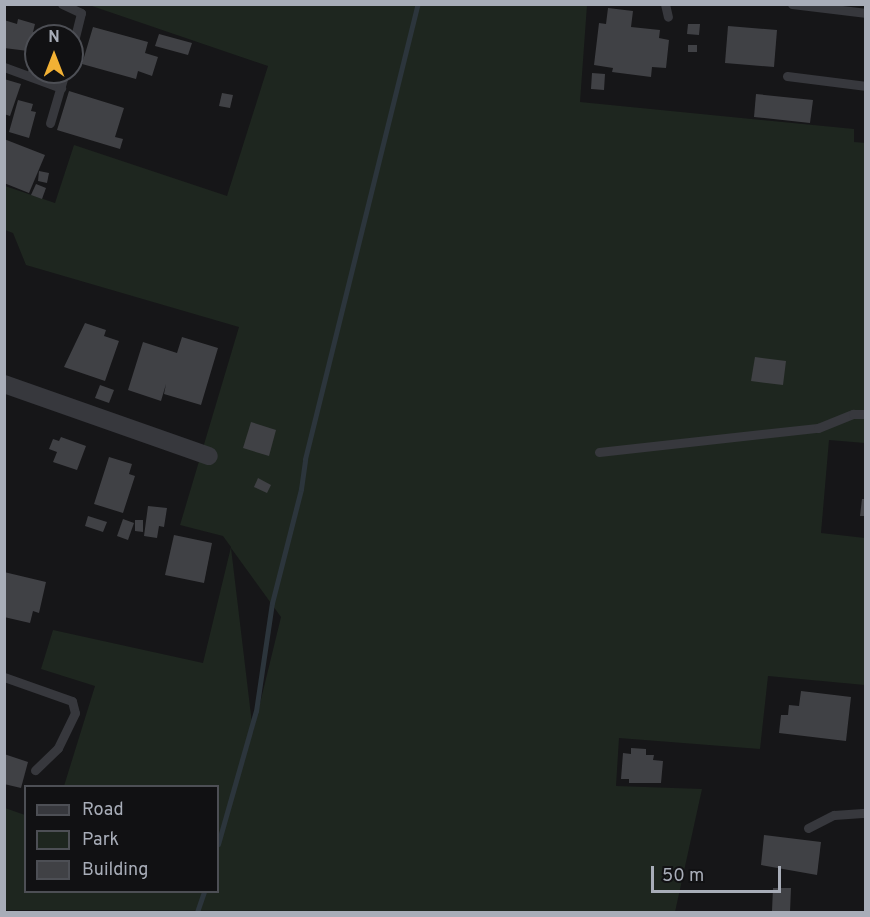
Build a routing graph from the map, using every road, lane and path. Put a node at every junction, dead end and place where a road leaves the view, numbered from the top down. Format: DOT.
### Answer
graph roads {
  1 [pos="62,4"];
  2 [pos="665,4"];
  3 [pos="792,4"];
  4 [pos="866,13"];
  5 [pos="668,17"];
  6 [pos="78,24"];
  7 [pos="4,67"];
  8 [pos="787,76"];
  9 [pos="62,84"];
  10 [pos="866,86"];
  11 [pos="61,88"];
  12 [pos="50,123"];
  13 [pos="4,384"];
  14 [pos="866,414"];
  15 [pos="599,452"];
  16 [pos="209,456"];
  17 [pos="4,677"];
  18 [pos="35,771"];
  19 [pos="866,813"];
  20 [pos="808,828"];
  1 -- 6 [label="lane"];
  2 -- 5 [label="lane"];
  3 -- 4 [label="lane"];
  7 -- 11 [label="lane"];
  8 -- 10 [label="lane"];
  9 -- 11 [label="lane"];
  11 -- 12 [label="lane"];
  13 -- 16 [label="street"];
  14 -- 15 [label="lane"];
  17 -- 18 [label="lane"];
  19 -- 20 [label="lane"];
}
